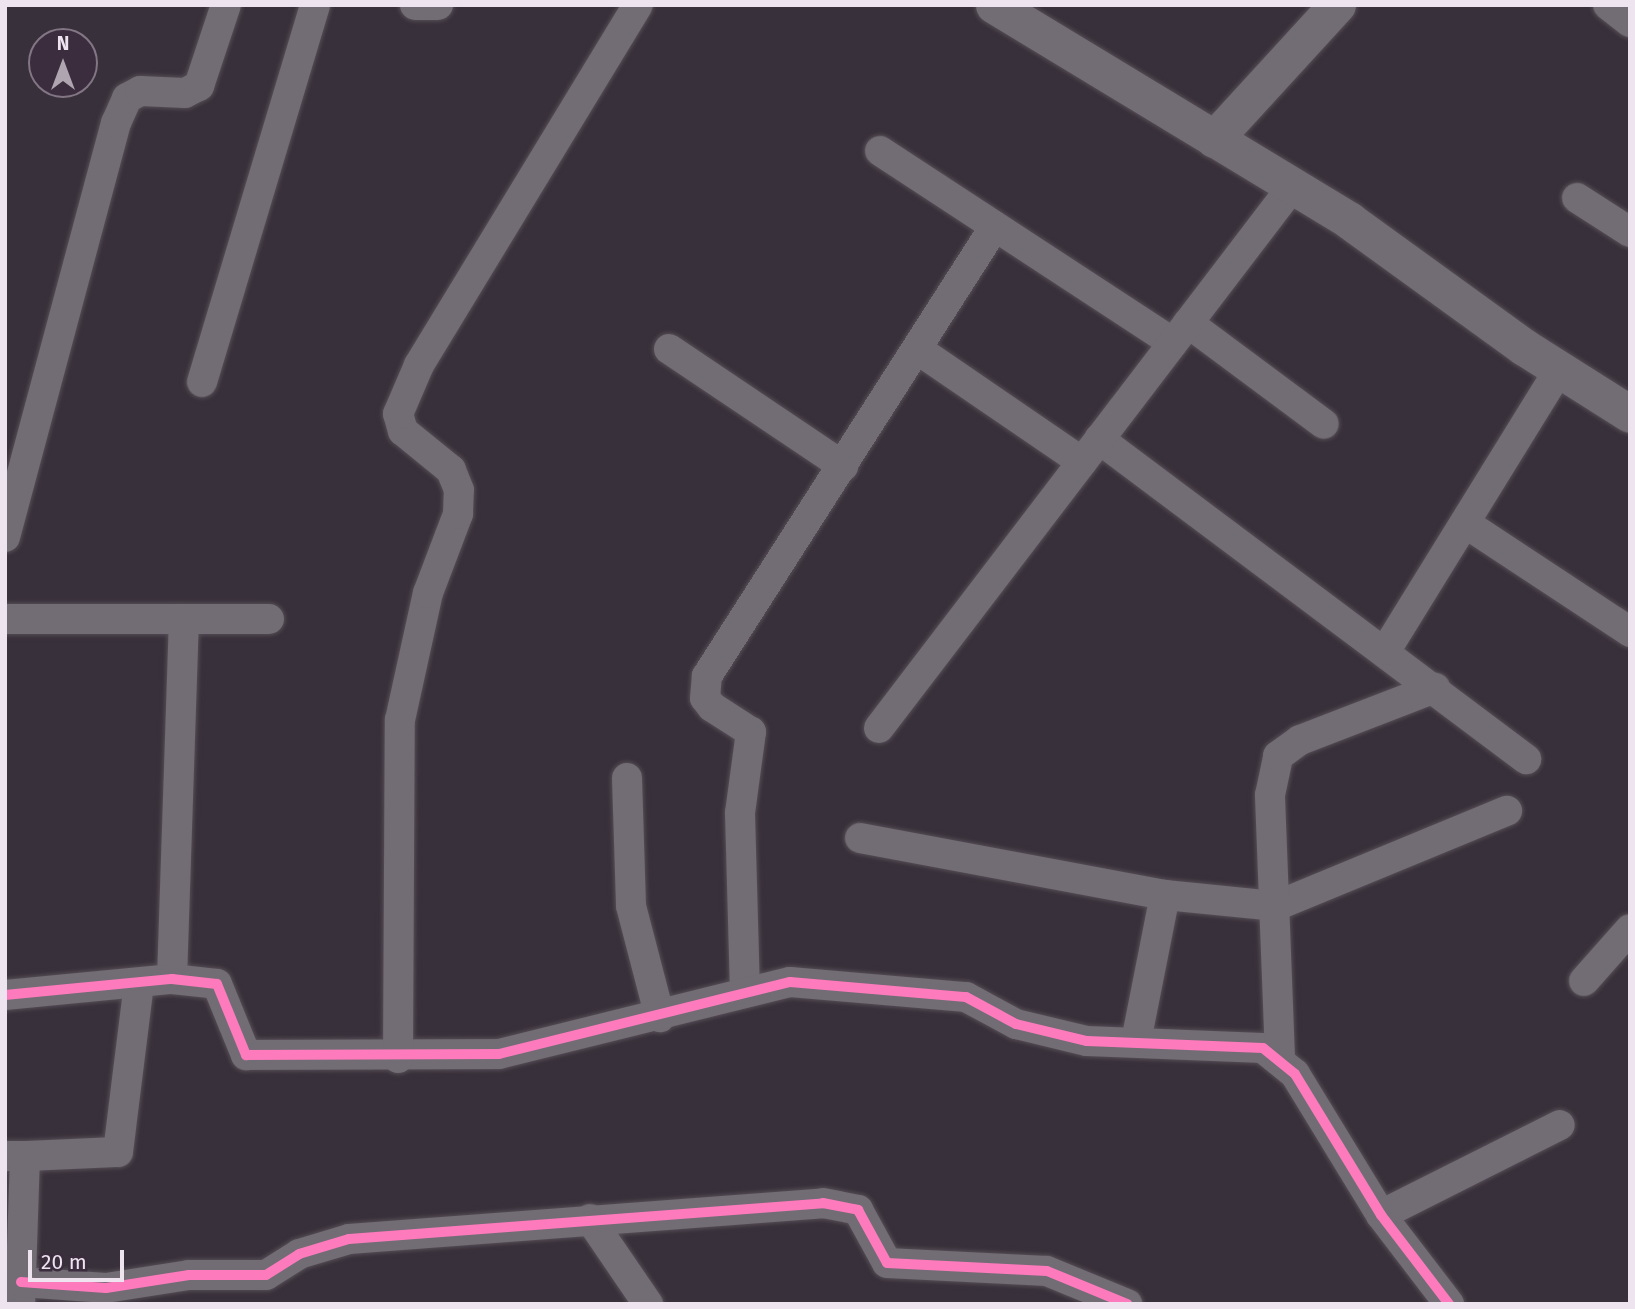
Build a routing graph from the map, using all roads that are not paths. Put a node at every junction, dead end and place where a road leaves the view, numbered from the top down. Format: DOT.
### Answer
graph roads {
  1 [pos="226,5"];
  2 [pos="315,5"];
  3 [pos="415,5"];
  4 [pos="438,5"];
  5 [pos="638,5"];
  6 [pos="994,5"];
  7 [pos="1338,5"];
  8 [pos="1608,5"];
  9 [pos="1630,22"];
  10 [pos="1214,139"];
  11 [pos="880,151"];
  12 [pos="1292,187"];
  13 [pos="1577,198"];
  14 [pos="995,226"];
  15 [pos="1630,232"];
  16 [pos="1181,333"];
  17 [pos="668,349"];
  18 [pos="917,349"];
  19 [pos="1559,370"];
  20 [pos="202,382"];
  21 [pos="1630,414"];
  22 [pos="1324,424"];
  23 [pos="1091,450"];
  24 [pos="843,466"];
  25 [pos="1465,523"];
  26 [pos="5,537"];
  27 [pos="5,619"];
  28 [pos="269,619"];
  29 [pos="184,620"];
  30 [pos="1630,632"];
  31 [pos="1386,650"];
  32 [pos="1434,688"];
  33 [pos="879,728"];
  34 [pos="1526,759"];
  35 [pos="627,778"];
  36 [pos="1507,811"];
  37 [pos="860,838"];
  38 [pos="1166,895"];
  39 [pos="1276,905"];
  40 [pos="1630,929"];
  41 [pos="172,979"];
  42 [pos="1584,981"];
  43 [pos="139,983"];
  44 [pos="745,992"];
  45 [pos="5,995"];
  46 [pos="660,1017"];
  47 [pos="1136,1042"];
  48 [pos="1280,1057"];
  49 [pos="398,1058"];
  50 [pos="1560,1125"];
  51 [pos="15,1156"];
  52 [pos="1381,1215"];
  53 [pos="590,1219"];
  54 [pos="20,1293"];
  55 [pos="1440,1301"];
  56 [pos="648,1304"];
  57 [pos="1128,1304"];
  1 -- 26 [label="street"];
  2 -- 20 [label="street"];
  3 -- 4 [label="street"];
  5 -- 49 [label="street"];
  6 -- 10 [label="street"];
  7 -- 10 [label="street"];
  8 -- 9 [label="street"];
  10 -- 12 [label="street"];
  11 -- 14 [label="street"];
  12 -- 16 [label="street"];
  12 -- 19 [label="street"];
  13 -- 15 [label="street"];
  14 -- 16 [label="street"];
  14 -- 18 [label="street"];
  16 -- 22 [label="street"];
  16 -- 23 [label="street"];
  17 -- 24 [label="street"];
  18 -- 23 [label="street"];
  18 -- 24 [label="street"];
  19 -- 21 [label="street"];
  19 -- 25 [label="street"];
  23 -- 31 [label="street"];
  23 -- 33 [label="street"];
  24 -- 44 [label="street"];
  25 -- 30 [label="street"];
  25 -- 31 [label="street"];
  27 -- 29 [label="street"];
  28 -- 29 [label="street"];
  29 -- 41 [label="street"];
  31 -- 32 [label="street"];
  32 -- 34 [label="street"];
  32 -- 39 [label="street"];
  35 -- 46 [label="street"];
  36 -- 39 [label="street"];
  37 -- 38 [label="street"];
  38 -- 39 [label="street"];
  38 -- 47 [label="street"];
  39 -- 48 [label="street"];
  40 -- 42 [label="street"];
  41 -- 43 [label="street"];
  41 -- 49 [label="street"];
  43 -- 45 [label="street"];
  43 -- 51 [label="street"];
  44 -- 46 [label="street"];
  44 -- 47 [label="street"];
  46 -- 49 [label="street"];
  47 -- 48 [label="street"];
  48 -- 52 [label="street"];
  50 -- 52 [label="street"];
  51 -- 54 [label="street"];
  52 -- 55 [label="street"];
  53 -- 54 [label="street"];
  53 -- 56 [label="street"];
  53 -- 57 [label="street"];
}
